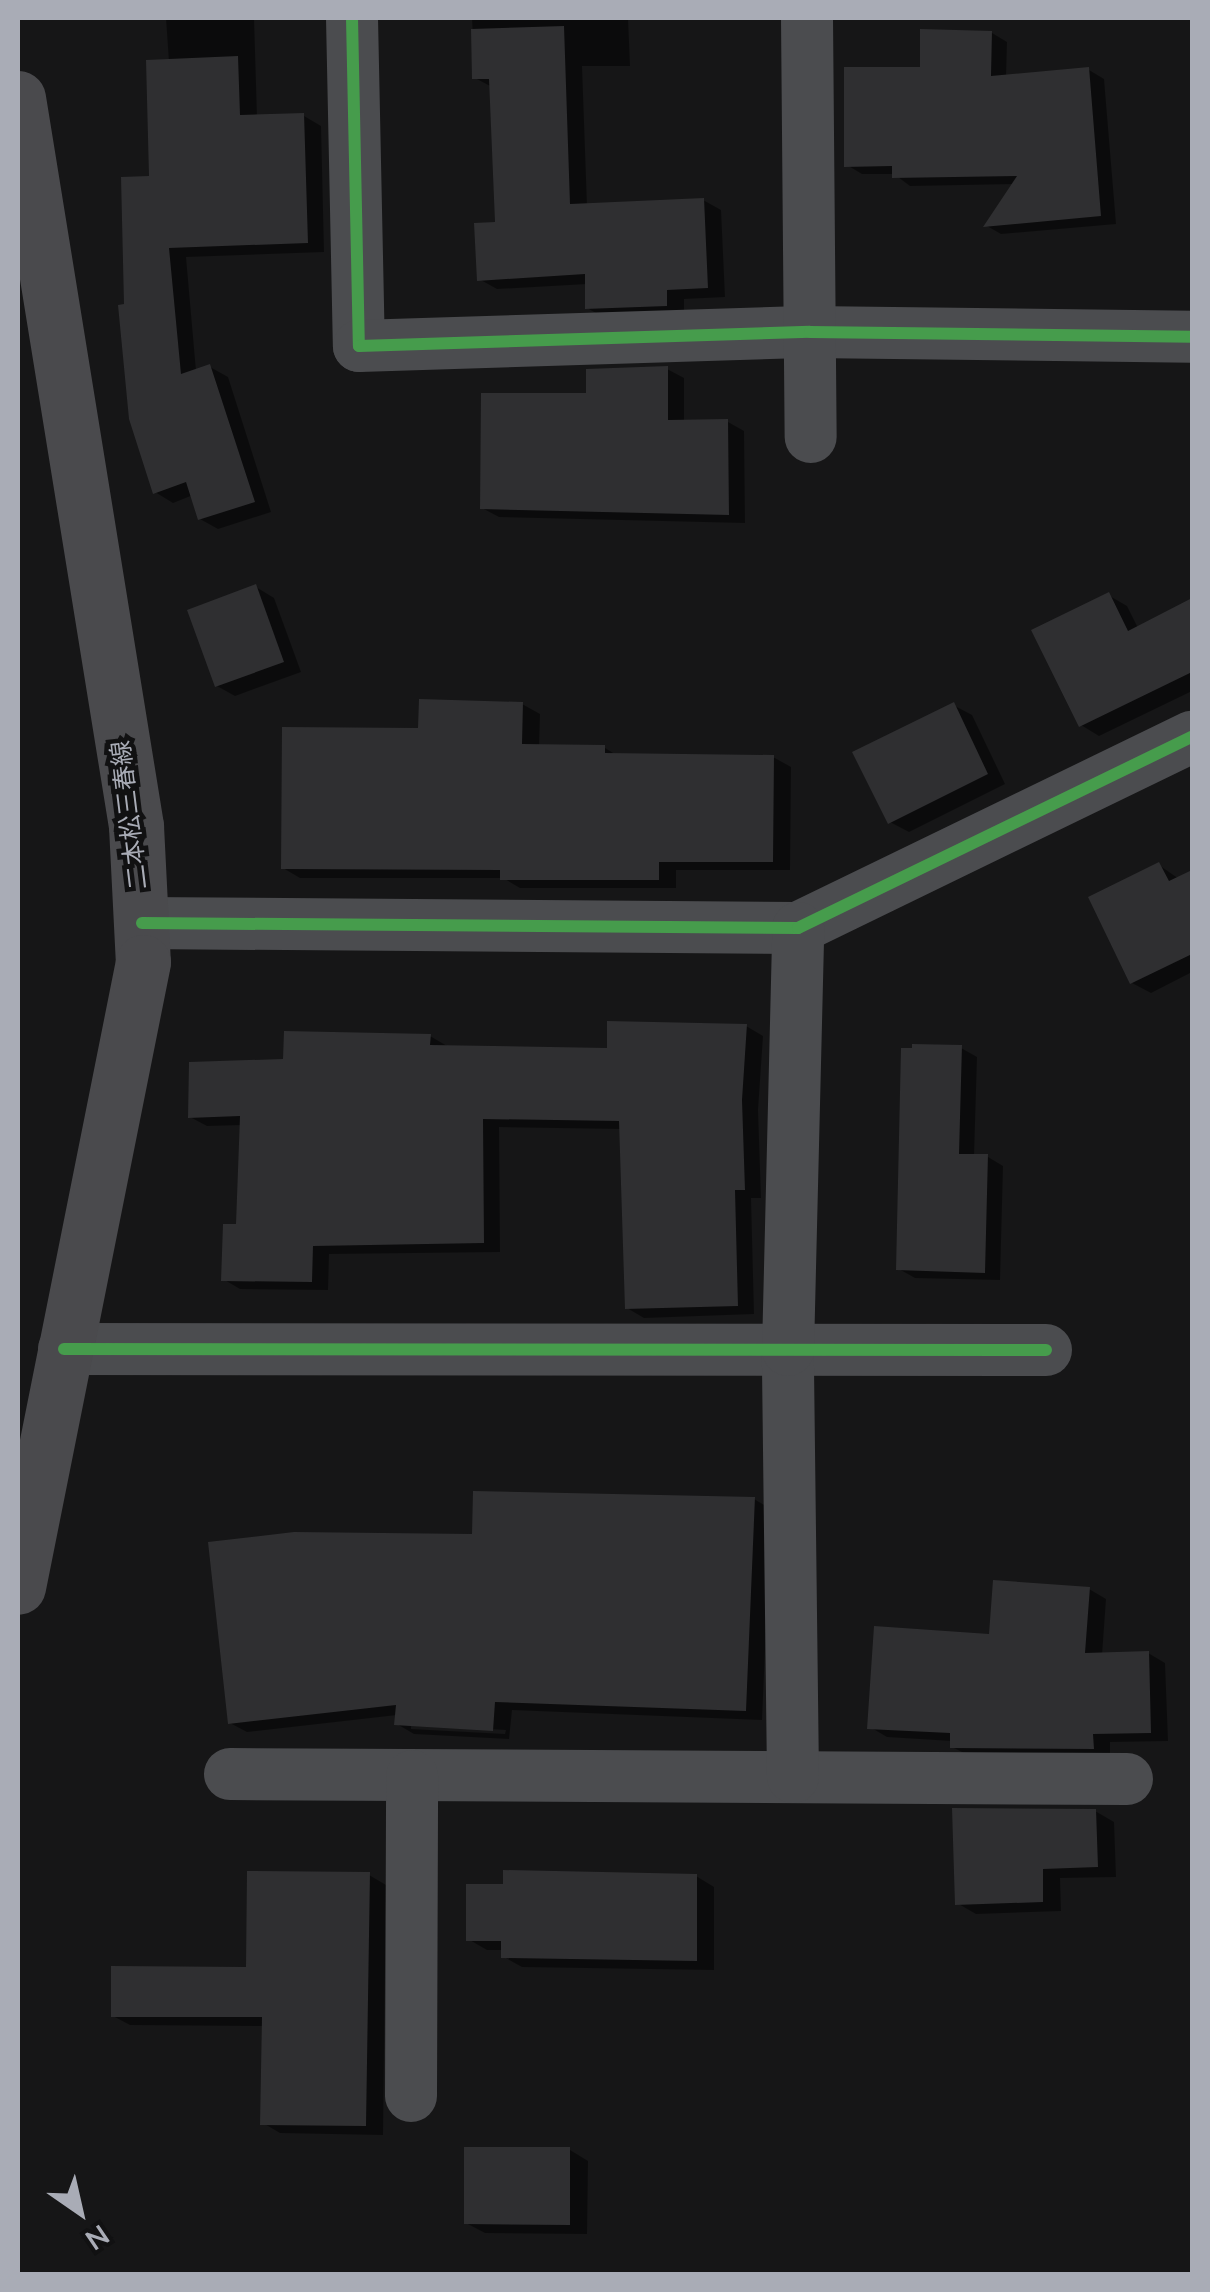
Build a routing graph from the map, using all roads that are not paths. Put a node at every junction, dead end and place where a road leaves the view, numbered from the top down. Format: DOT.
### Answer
graph roads {
  1 [pos="352,18"];
  2 [pos="808,18"];
  3 [pos="18,98"];
  4 [pos="810,332"];
  5 [pos="1192,338"];
  6 [pos="811,438"];
  7 [pos="1192,737"];
  8 [pos="142,923"];
  9 [pos="798,928"];
  10 [pos="64,1349"];
  11 [pos="788,1350"];
  12 [pos="1046,1350"];
  13 [pos="18,1587"];
  14 [pos="230,1774"];
  15 [pos="412,1776"];
  16 [pos="793,1777"];
  17 [pos="1127,1779"];
  18 [pos="411,2096"];
  1 -- 4 [label="street"];
  2 -- 4 [label="street"];
  3 -- 8 [label="main road, 二本松三春線"];
  4 -- 5 [label="street"];
  4 -- 6 [label="street"];
  7 -- 9 [label="street"];
  8 -- 9 [label="street"];
  8 -- 10 [label="main road, 二本松三春線"];
  9 -- 11 [label="street"];
  10 -- 11 [label="street"];
  10 -- 13 [label="main road, 二本松三春線"];
  11 -- 12 [label="street"];
  11 -- 16 [label="street"];
  14 -- 15 [label="street"];
  15 -- 16 [label="street"];
  15 -- 18 [label="street"];
  16 -- 17 [label="street"];
}
